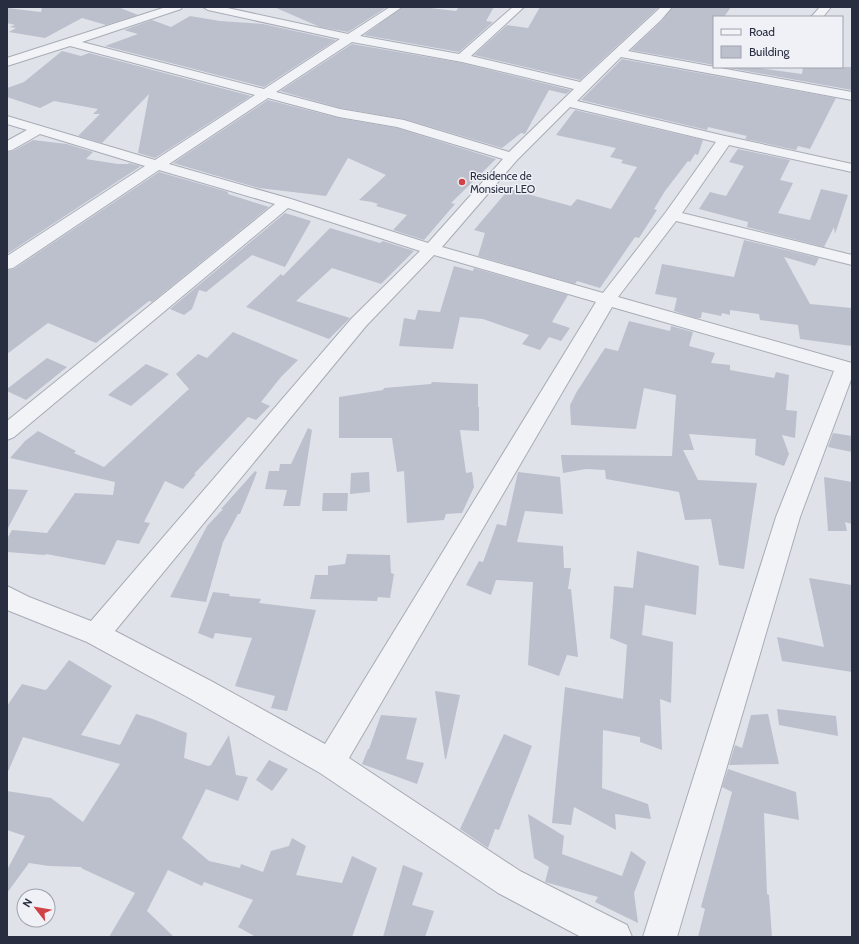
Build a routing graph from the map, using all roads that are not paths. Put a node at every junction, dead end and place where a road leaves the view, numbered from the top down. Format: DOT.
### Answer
graph roads {
  1 [pos="177,7"];
  2 [pos="208,7"];
  3 [pos="397,7"];
  4 [pos="519,7"];
  5 [pos="667,7"];
  6 [pos="826,7"];
  7 [pos="817,16"];
  8 [pos="350,38"];
  9 [pos="70,42"];
  10 [pos="618,53"];
  11 [pos="462,58"];
  12 [pos="7,62"];
  13 [pos="713,67"];
  14 [pos="718,68"];
  15 [pos="583,87"];
  16 [pos="265,94"];
  17 [pos="852,96"];
  18 [pos="566,102"];
  19 [pos="7,120"];
  20 [pos="39,129"];
  21 [pos="726,140"];
  22 [pos="7,146"];
  23 [pos="512,157"];
  24 [pos="156,165"];
  25 [pos="852,168"];
  26 [pos="286,202"];
  27 [pos="672,215"];
  28 [pos="431,249"];
  29 [pos="852,260"];
  30 [pos="7,264"];
  31 [pos="606,301"];
  32 [pos="849,369"];
  33 [pos="7,432"];
  34 [pos="11,606"];
  35 [pos="96,634"];
  36 [pos="330,763"];
  37 [pos="615,937"];
  38 [pos="660,937"];
  1 -- 9 [label="street"];
  2 -- 8 [label="street"];
  3 -- 8 [label="street"];
  4 -- 11 [label="street"];
  5 -- 10 [label="street"];
  6 -- 7 [label="street"];
  8 -- 11 [label="street"];
  8 -- 16 [label="street"];
  9 -- 12 [label="street"];
  9 -- 16 [label="street"];
  10 -- 13 [label="street"];
  10 -- 15 [label="street"];
  11 -- 15 [label="street"];
  14 -- 17 [label="street"];
  15 -- 18 [label="street"];
  16 -- 23 [label="street"];
  16 -- 24 [label="street"];
  18 -- 21 [label="street"];
  18 -- 23 [label="street"];
  19 -- 20 [label="street"];
  20 -- 22 [label="street"];
  20 -- 24 [label="street"];
  21 -- 25 [label="street"];
  21 -- 27 [label="street"];
  23 -- 28 [label="street"];
  24 -- 26 [label="street"];
  24 -- 30 [label="street"];
  26 -- 28 [label="street"];
  26 -- 33 [label="street"];
  27 -- 29 [label="street"];
  27 -- 31 [label="street"];
  28 -- 31 [label="street"];
  28 -- 35 [label="street"];
  31 -- 32 [label="street"];
  31 -- 36 [label="street"];
  32 -- 38 [label="street"];
  34 -- 35 [label="street"];
  35 -- 36 [label="street"];
  36 -- 37 [label="street"];
}
